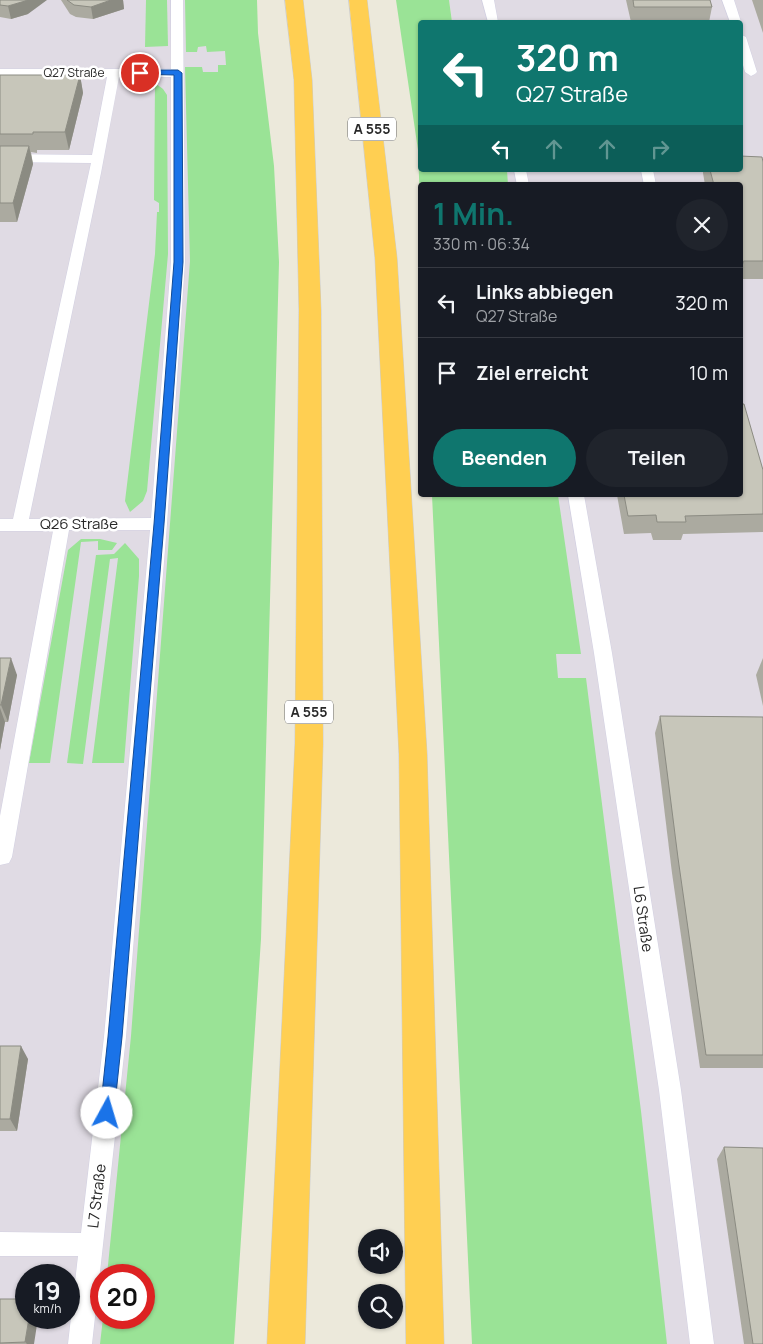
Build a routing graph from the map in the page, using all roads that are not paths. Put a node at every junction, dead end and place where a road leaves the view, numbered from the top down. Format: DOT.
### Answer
graph roads {
  1 [pos="177,0"];
  2 [pos="294,0"];
  3 [pos="358,0"];
  4 [pos="488,0"];
  5 [pos="728,0"];
  6 [pos="493,20"];
  7 [pos="735,20"];
  8 [pos="743,44"];
  9 [pos="0,73"];
  10 [pos="114,73"];
  11 [pos="178,73"];
  12 [pos="756,74"];
  13 [pos="0,158"];
  14 [pos="97,159"];
  15 [pos="576,497"];
  16 [pos="62,524"];
  17 [pos="159,524"];
  18 [pos="0,525"];
  19 [pos="20,525"];
  20 [pos="0,857"];
  21 [pos="0,1244"];
  22 [pos="92,1245"];
  23 [pos="80,1344"];
  24 [pos="286,1344"];
  25 [pos="425,1344"];
  26 [pos="702,1344"];
  1 -- 11 [label="lane, L7 Straße"];
  2 -- 24 [label="highway, A 555"];
  3 -- 25 [label="highway, A 555"];
  4 -- 6 [label="lane"];
  5 -- 7 [label="lane"];
  8 -- 12 [label="lane"];
  9 -- 10 [label="lane, Q27 Straße"];
  10 -- 11 [label="lane, Q27 Straße"];
  10 -- 14 [label="lane"];
  11 -- 17 [label="lane, L7 Straße"];
  13 -- 14 [label="lane"];
  14 -- 19 [label="lane"];
  15 -- 26 [label="lane, L6 Straße"];
  16 -- 17 [label="lane, Q26 Straße"];
  16 -- 19 [label="lane, Q26 Straße"];
  16 -- 20 [label="lane"];
  17 -- 22 [label="lane, L7 Straße"];
  18 -- 19 [label="lane, Q26 Straße"];
  21 -- 22 [label="lane"];
  22 -- 23 [label="lane, L7 Straße"];
}
